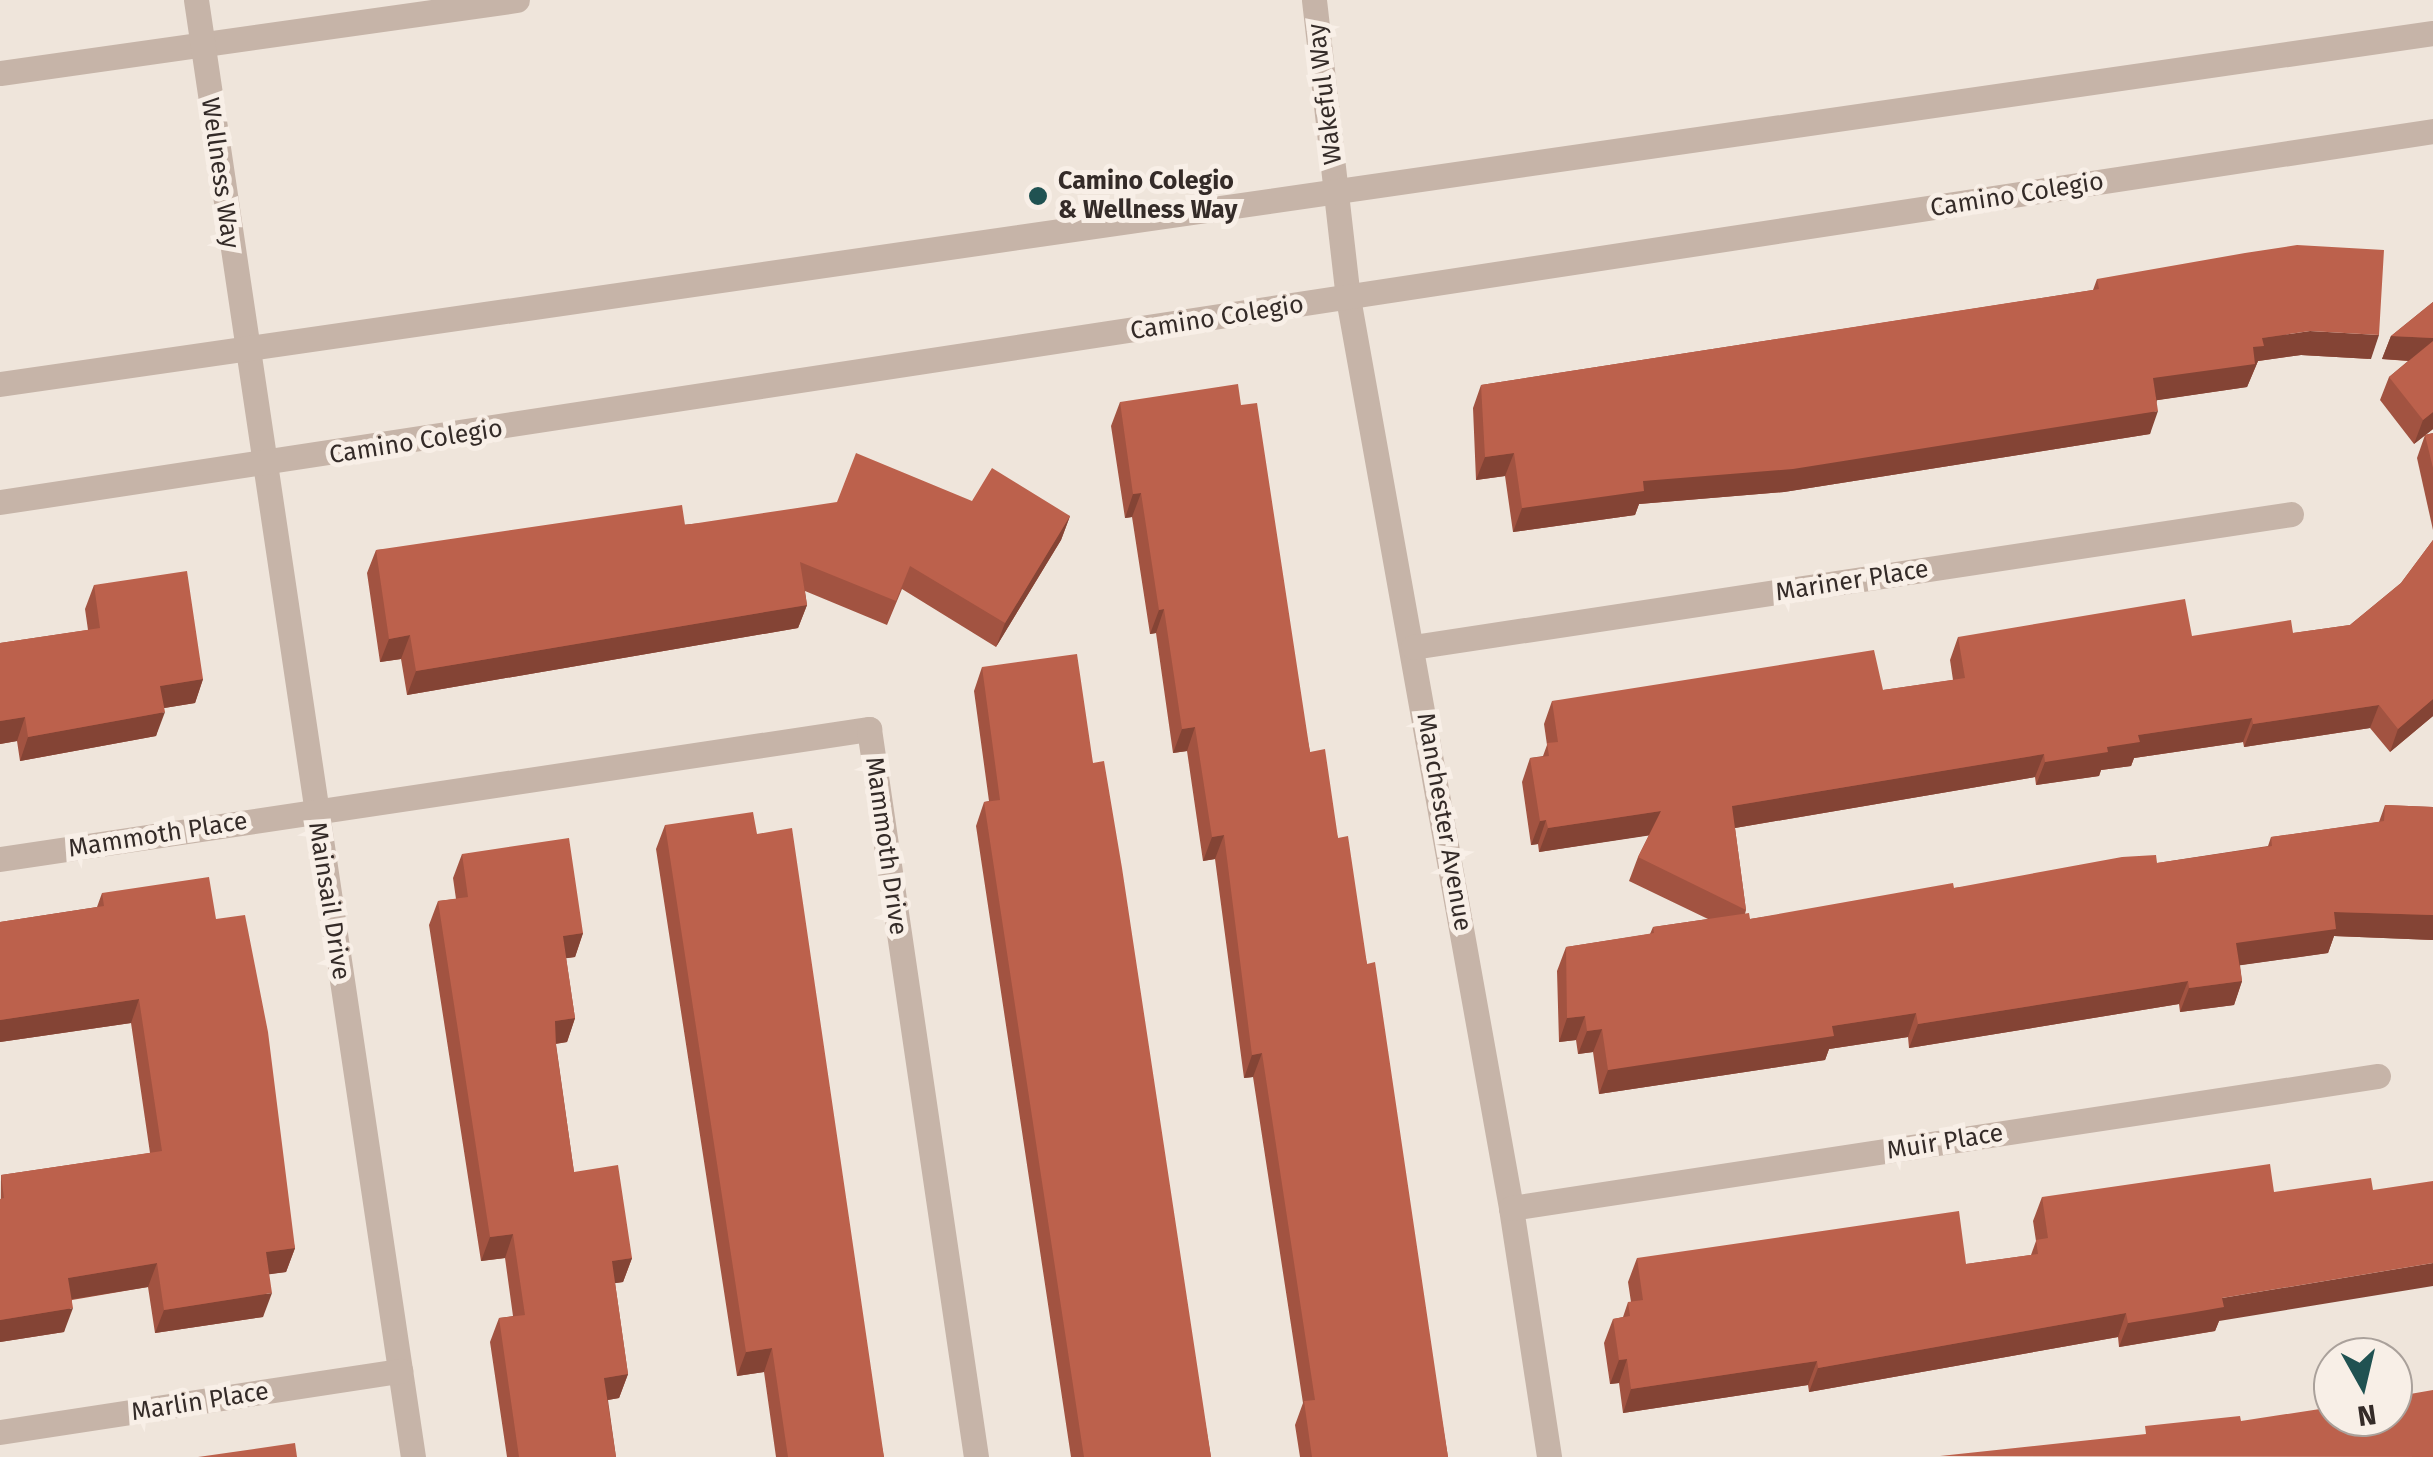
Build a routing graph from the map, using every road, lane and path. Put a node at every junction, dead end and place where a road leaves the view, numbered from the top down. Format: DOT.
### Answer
graph roads {
  1 [pos="196,0"];
  2 [pos="517,0"];
  3 [pos="1314,0"];
  4 [pos="2433,33"];
  5 [pos="202,46"];
  6 [pos="0,73"];
  7 [pos="2433,131"];
  8 [pos="1336,188"];
  9 [pos="1348,298"];
  10 [pos="245,345"];
  11 [pos="0,384"];
  12 [pos="263,465"];
  13 [pos="0,502"];
  14 [pos="2291,514"];
  15 [pos="1413,647"];
  16 [pos="316,811"];
  17 [pos="0,859"];
  18 [pos="2378,1076"];
  19 [pos="1511,1208"];
  20 [pos="400,1371"];
  21 [pos="0,1432"];
  22 [pos="413,1457"];
  23 [pos="976,1457"];
  24 [pos="1549,1457"];
  1 -- 5 [label="street, Wellness Way"];
  2 -- 5 [label="street"];
  3 -- 8 [label="street, Wakeful Way"];
  4 -- 8 [label="street"];
  5 -- 6 [label="street"];
  5 -- 10 [label="street, Wellness Way"];
  7 -- 9 [label="street, Camino Colegio"];
  8 -- 9 [label="street, Manchester Avenue"];
  8 -- 10 [label="street"];
  9 -- 12 [label="street, Camino Colegio"];
  9 -- 15 [label="street, Manchester Avenue"];
  10 -- 11 [label="street"];
  10 -- 12 [label="street, Mainsail Drive"];
  12 -- 13 [label="street, Camino Colegio"];
  12 -- 16 [label="street, Mainsail Drive"];
  14 -- 15 [label="street, Mariner Place"];
  15 -- 19 [label="street, Manchester Avenue"];
  16 -- 17 [label="street, Mammoth Place"];
  16 -- 20 [label="street, Mainsail Drive"];
  16 -- 23 [label="street, Mammoth Drive"];
  18 -- 19 [label="street, Muir Place"];
  19 -- 24 [label="street, Manchester Avenue"];
  20 -- 21 [label="street, Marlin Place"];
  20 -- 22 [label="street, Mainsail Drive"];
}
